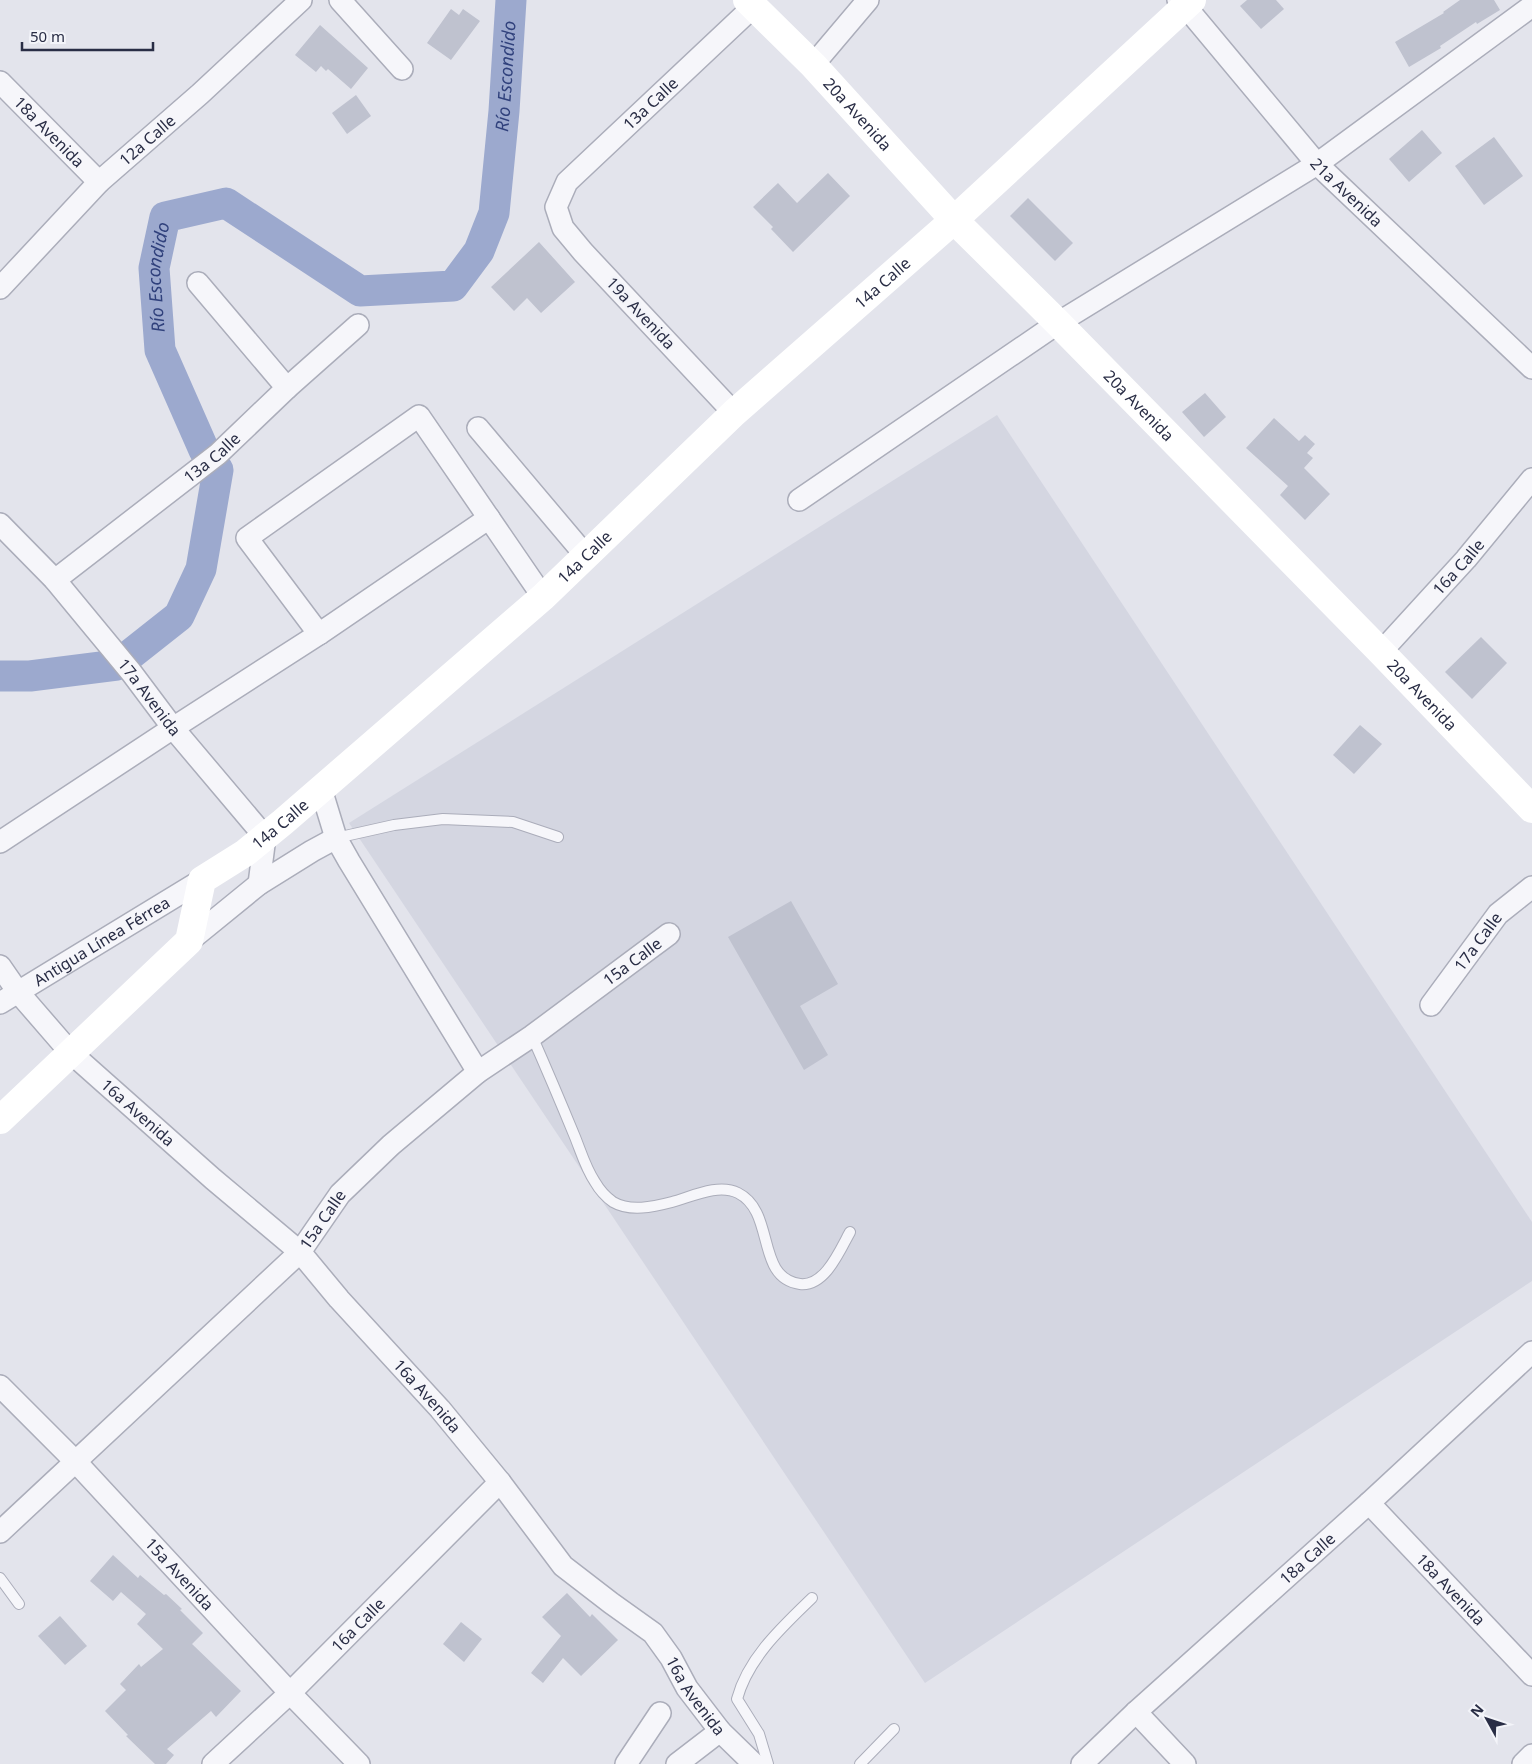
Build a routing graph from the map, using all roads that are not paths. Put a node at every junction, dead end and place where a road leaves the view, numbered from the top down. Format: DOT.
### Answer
graph roads {
  1 [pos="301,0"];
  2 [pos="340,0"];
  3 [pos="868,0"];
  4 [pos="1185,2"];
  5 [pos="750,3"];
  6 [pos="1532,6"];
  7 [pos="813,65"];
  8 [pos="402,69"];
  9 [pos="0,82"];
  10 [pos="1317,164"];
  11 [pos="99,182"];
  12 [pos="556,207"];
  13 [pos="954,220"];
  14 [pos="198,283"];
  15 [pos="0,288"];
  16 [pos="1058,323"];
  17 [pos="358,326"];
  18 [pos="1532,368"];
  19 [pos="287,388"];
  20 [pos="734,414"];
  21 [pos="478,428"];
  22 [pos="1532,479"];
  23 [pos="800,500"];
  24 [pos="489,518"];
  25 [pos="0,524"];
  26 [pos="586,556"];
  27 [pos="55,580"];
  28 [pos="543,597"];
  29 [pos="319,634"];
  30 [pos="1381,652"];
  31 [pos="174,728"];
  32 [pos="321,789"];
  33 [pos="1532,809"];
  34 [pos="265,837"];
  35 [pos="558,837"];
  36 [pos="336,838"];
  37 [pos="0,842"];
  38 [pos="202,880"];
  39 [pos="259,884"];
  40 [pos="1532,887"];
  41 [pos="668,934"];
  42 [pos="189,941"];
  43 [pos="0,966"];
  44 [pos="18,992"];
  45 [pos="0,1003"];
  46 [pos="1431,1005"];
  47 [pos="532,1036"];
  48 [pos="70,1052"];
  49 [pos="478,1072"];
  50 [pos="0,1120"];
  51 [pos="850,1232"];
  52 [pos="300,1252"];
  53 [pos="1532,1352"];
  54 [pos="0,1386"];
  55 [pos="75,1460"];
  56 [pos="500,1482"];
  57 [pos="1369,1503"];
  58 [pos="0,1532"];
  59 [pos="0,1578"];
  60 [pos="812,1598"];
  61 [pos="20,1604"];
  62 [pos="1532,1675"];
  63 [pos="290,1693"];
  64 [pos="1136,1712"];
  65 [pos="660,1713"];
  66 [pos="894,1729"];
  67 [pos="720,1731"];
  68 [pos="1532,1755"];
  69 [pos="213,1764"];
  70 [pos="359,1764"];
  71 [pos="626,1764"];
  72 [pos="677,1764"];
  73 [pos="754,1764"];
  74 [pos="768,1764"];
  75 [pos="860,1764"];
  76 [pos="1082,1764"];
  77 [pos="1185,1764"];
  78 [pos="1523,1764"];
  1 -- 11 [label="street, 12a Calle"];
  2 -- 8 [label="street"];
  3 -- 7 [label="street"];
  4 -- 10 [label="street, 21a Avenida"];
  4 -- 13 [label="street, 14a Calle"];
  5 -- 7 [label="street, 20a Avenida"];
  5 -- 12 [label="street, 13a Calle"];
  6 -- 10 [label="street"];
  7 -- 13 [label="street, 20a Avenida"];
  9 -- 11 [label="street, 18a Avenida"];
  10 -- 16 [label="street"];
  10 -- 18 [label="street, 21a Avenida"];
  11 -- 15 [label="street, 12a Calle"];
  12 -- 20 [label="street, 19a Avenida"];
  13 -- 16 [label="street, 20a Avenida"];
  13 -- 20 [label="street, 14a Calle"];
  14 -- 19 [label="street"];
  16 -- 23 [label="street"];
  16 -- 30 [label="street, 20a Avenida"];
  17 -- 19 [label="street, 13a Calle"];
  19 -- 27 [label="street, 13a Calle"];
  20 -- 26 [label="street, 14a Calle"];
  21 -- 26 [label="street"];
  22 -- 30 [label="street, 16a Calle"];
  24 -- 28 [label="street"];
  24 -- 29 [label="street"];
  24 -- 29 [label="street"];
  25 -- 27 [label="street, 17a Avenida"];
  26 -- 28 [label="street, 14a Calle"];
  27 -- 31 [label="street, 17a Avenida"];
  28 -- 32 [label="street, 14a Calle"];
  29 -- 31 [label="street"];
  30 -- 33 [label="street, 20a Avenida"];
  31 -- 34 [label="street, 17a Avenida"];
  31 -- 37 [label="street"];
  32 -- 34 [label="street, 14a Calle"];
  32 -- 36 [label="street"];
  34 -- 38 [label="street, 14a Calle"];
  34 -- 39 [label="street"];
  35 -- 36 [label="lane"];
  36 -- 39 [label="street"];
  36 -- 49 [label="street"];
  38 -- 42 [label="street"];
  38 -- 44 [label="street, Antigua Línea Férrea"];
  39 -- 42 [label="street"];
  40 -- 46 [label="street, 17a Calle"];
  41 -- 47 [label="street, 15a Calle"];
  42 -- 48 [label="street"];
  43 -- 44 [label="street, 16a Avenida"];
  44 -- 45 [label="street, Antigua Línea Férrea"];
  44 -- 48 [label="street, 16a Avenida"];
  47 -- 49 [label="street, 15a Calle"];
  47 -- 51 [label="lane"];
  48 -- 50 [label="street"];
  48 -- 52 [label="street, 16a Avenida"];
  49 -- 52 [label="street, 15a Calle"];
  52 -- 55 [label="street, 15a Calle"];
  52 -- 56 [label="street, 16a Avenida"];
  53 -- 57 [label="street, 18a Calle"];
  54 -- 55 [label="street, 15a Avenida"];
  55 -- 58 [label="street, 15a Calle"];
  55 -- 63 [label="street, 15a Avenida"];
  56 -- 63 [label="street, 16a Calle"];
  56 -- 67 [label="street, 16a Avenida"];
  57 -- 62 [label="street, 18a Avenida"];
  57 -- 64 [label="street, 18a Calle"];
  59 -- 61 [label="lane"];
  60 -- 74 [label="lane"];
  63 -- 69 [label="street, 16a Calle"];
  63 -- 70 [label="street, 15a Avenida"];
  64 -- 76 [label="street, 18a Calle"];
  64 -- 77 [label="street"];
  65 -- 71 [label="street"];
  66 -- 75 [label="lane"];
  67 -- 72 [label="street"];
  67 -- 73 [label="street, 16a Avenida"];
  68 -- 78 [label="street"];
}
